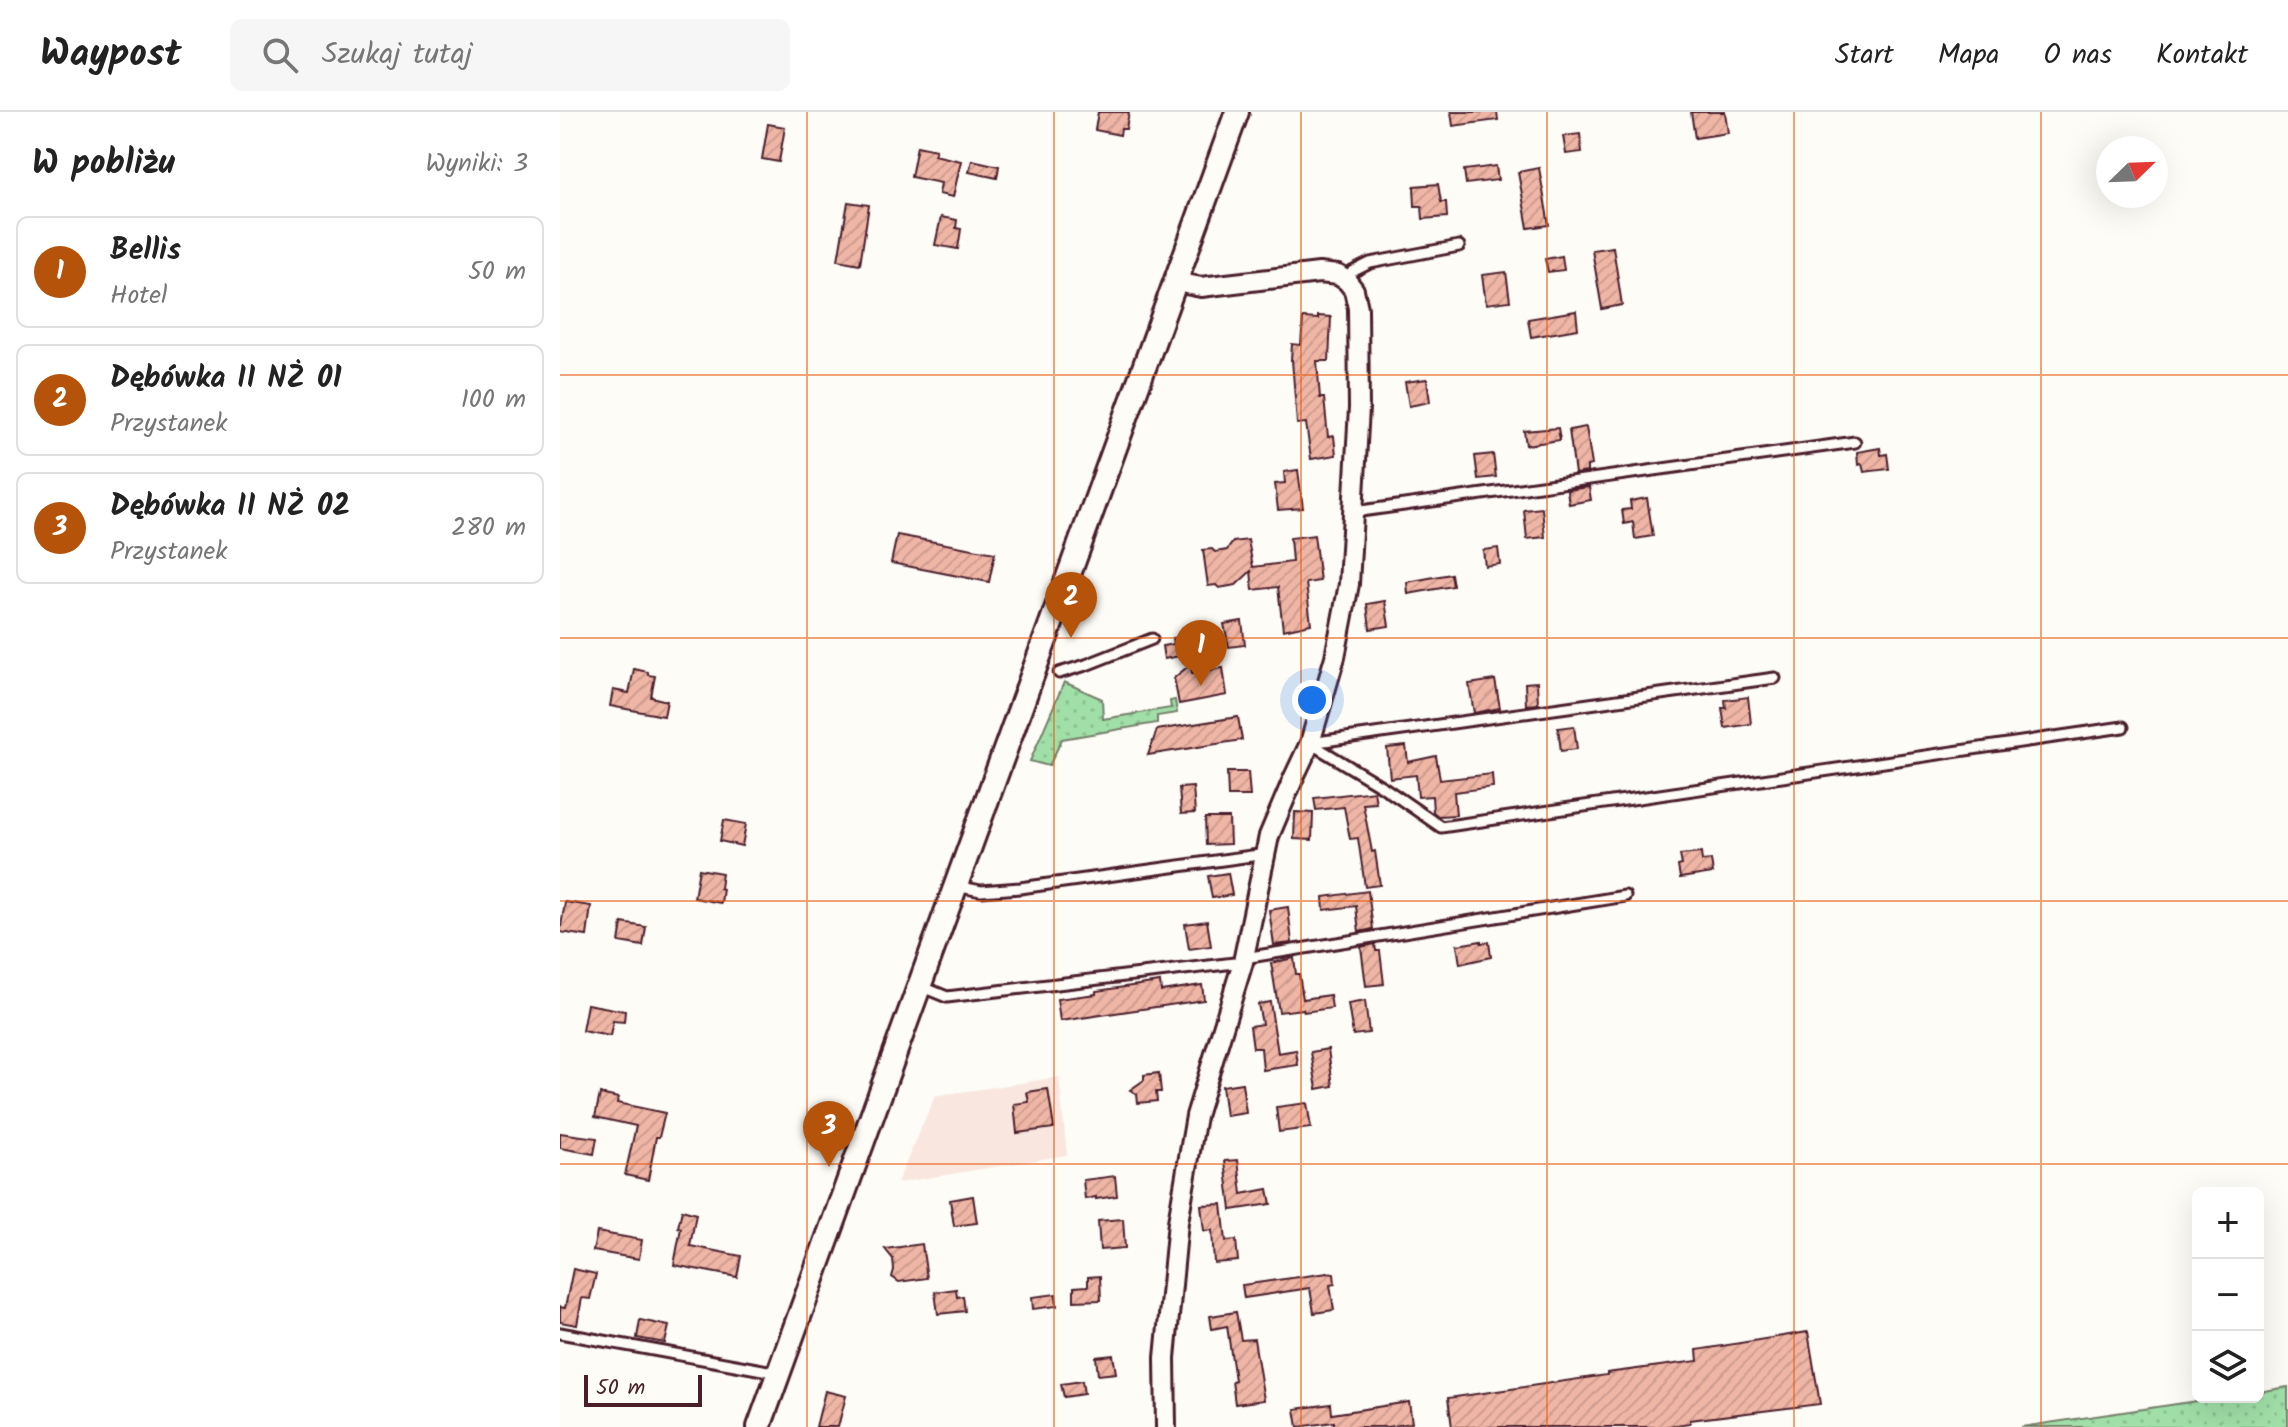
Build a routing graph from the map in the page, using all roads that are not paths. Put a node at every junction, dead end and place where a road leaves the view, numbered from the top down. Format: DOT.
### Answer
graph roads {
  1 [pos="1237,112"];
  2 [pos="1459,246"];
  3 [pos="1347,281"];
  4 [pos="1176,282"];
  5 [pos="1855,442"];
  6 [pos="1354,512"];
  7 [pos="1152,639"];
  8 [pos="1059,673"];
  9 [pos="1775,678"];
  10 [pos="2123,727"];
  11 [pos="1310,743"];
  12 [pos="1266,854"];
  13 [pos="956,886"];
  14 [pos="1625,896"];
  15 [pos="1244,960"];
  16 [pos="920,986"];
  17 [pos="560,1333"];
  18 [pos="779,1373"];
  19 [pos="759,1427"];
  20 [pos="1166,1427"];
  1 -- 4 [label="street"];
  2 -- 3 [label="lane"];
  3 -- 4 [label="street"];
  3 -- 6 [label="street"];
  4 -- 13 [label="street"];
  5 -- 6 [label="lane"];
  6 -- 11 [label="street"];
  7 -- 8 [label="lane"];
  9 -- 11 [label="lane"];
  10 -- 11 [label="lane"];
  11 -- 12 [label="street"];
  12 -- 13 [label="lane"];
  12 -- 15 [label="street"];
  13 -- 16 [label="street"];
  14 -- 15 [label="lane"];
  15 -- 16 [label="lane"];
  15 -- 20 [label="street"];
  16 -- 18 [label="street"];
  17 -- 18 [label="lane"];
  18 -- 19 [label="street"];
}
